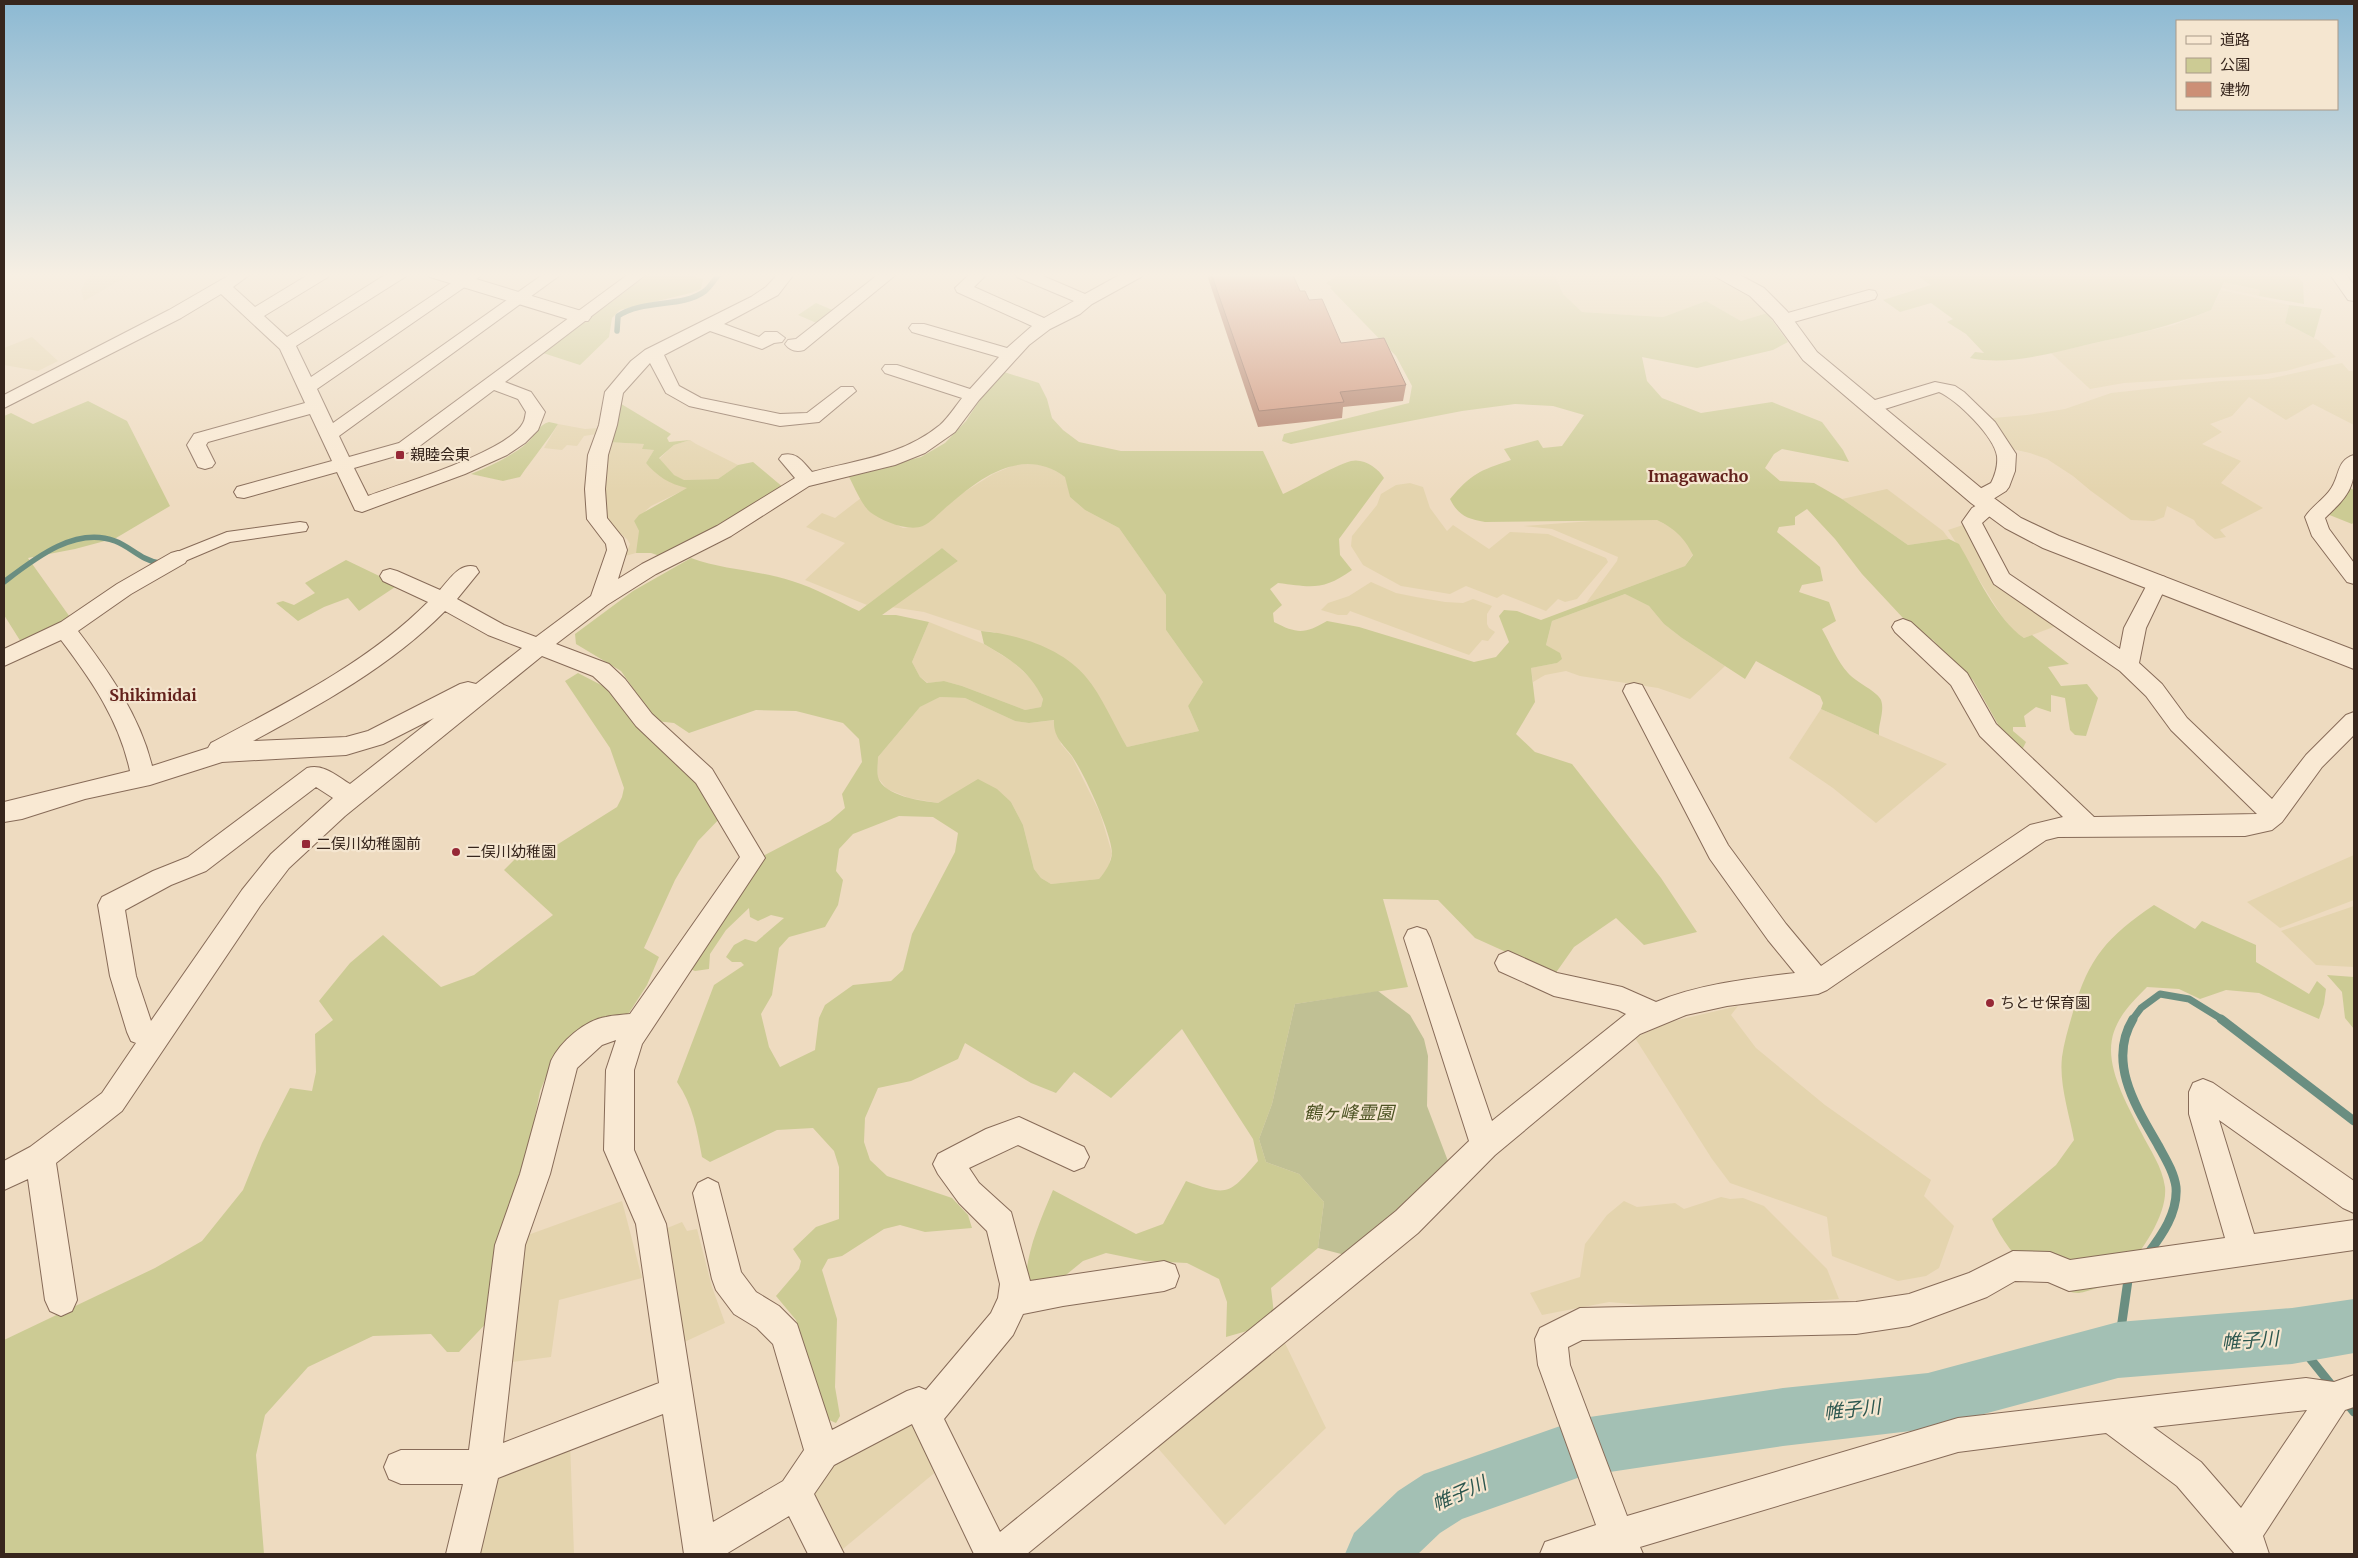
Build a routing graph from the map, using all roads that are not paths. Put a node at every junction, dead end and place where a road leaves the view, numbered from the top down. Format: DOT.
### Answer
graph roads {
  1 [pos="286,345"];
  2 [pos="112,346"];
  3 [pos="369,346"];
  4 [pos="453,346"];
  5 [pos="543,346"];
  6 [pos="669,346"];
  7 [pos="979,346"];
  8 [pos="1018,346"];
  9 [pos="1802,346"];
  10 [pos="654,353"];
  11 [pos="1011,355"];
  12 [pos="891,370"];
  13 [pos="492,384"];
  14 [pos="307,388"];
  15 [pos="847,391"];
  16 [pos="973,396"];
  17 [pos="7,399"];
  18 [pos="317,406"];
  19 [pos="1872,408"];
  20 [pos="330,434"];
  21 [pos="789,459"];
  22 [pos="2354,461"];
  23 [pos="205,463"];
  24 [pos="343,465"];
  25 [pos="808,480"];
  26 [pos="244,492"];
  27 [pos="1984,503"];
  28 [pos="300,527"];
  29 [pos="178,558"];
  30 [pos="469,572"];
  31 [pos="390,576"];
  32 [pos="2354,576"];
  33 [pos="2158,582"];
  34 [pos="442,600"];
  35 [pos="600,600"];
  36 [pos="1903,627"];
  37 [pos="65,629"];
  38 [pos="528,655"];
  39 [pos="4,658"];
  40 [pos="2354,660"];
  41 [pos="2128,666"];
  42 [pos="1634,691"];
  43 [pos="2354,721"];
  44 [pos="199,760"];
  45 [pos="143,777"];
  46 [pos="352,797"];
  47 [pos="4,812"];
  48 [pos="2273,815"];
  49 [pos="2089,827"];
  50 [pos="1417,938"];
  51 [pos="1508,962"];
  52 [pos="1818,982"];
  53 [pos="1655,1014"];
  54 [pos="638,1026"];
  55 [pos="156,1040"];
  56 [pos="1486,1145"];
  57 [pos="40,1157"];
  58 [pos="1074,1157"];
  59 [pos="4,1176"];
  60 [pos="708,1192"];
  61 [pos="2354,1198"];
  62 [pos="2354,1235"];
  63 [pos="2244,1250"];
  64 [pos="1164,1276"];
  65 [pos="61,1300"];
  66 [pos="1013,1300"];
  67 [pos="676,1393"];
  68 [pos="2348,1395"];
  69 [pos="926,1416"];
  70 [pos="2110,1416"];
  71 [pos="822,1453"];
  72 [pos="401,1467"];
  73 [pos="484,1467"];
  74 [pos="795,1493"];
  75 [pos="1623,1545"];
  76 [pos="2248,1545"];
  77 [pos="701,1552"];
  78 [pos="463,1554"];
  79 [pos="827,1554"];
  80 [pos="992,1554"];
  81 [pos="1000,1554"];
  82 [pos="1556,1554"];
  1 -- 14 [label="street"];
  2 -- 17 [label="street"];
  3 -- 14 [label="street"];
  4 -- 20 [label="street"];
  5 -- 13 [label="street"];
  6 -- 10 [label="street"];
  7 -- 11 [label="street"];
  8 -- 11 [label="street"];
  9 -- 19 [label="street"];
  10 -- 15 [label="street"];
  10 -- 35 [label="street"];
  11 -- 16 [label="street"];
  12 -- 16 [label="street"];
  13 -- 24 [label="street"];
  13 -- 24 [label="street"];
  14 -- 18 [label="street"];
  16 -- 25 [label="street"];
  18 -- 20 [label="street"];
  18 -- 23 [label="street"];
  19 -- 27 [label="street"];
  19 -- 27 [label="street"];
  20 -- 24 [label="street"];
  21 -- 25 [label="street"];
  22 -- 32 [label="street"];
  24 -- 26 [label="street"];
  25 -- 35 [label="street"];
  27 -- 33 [label="street"];
  27 -- 41 [label="street"];
  28 -- 29 [label="street"];
  29 -- 37 [label="street"];
  30 -- 34 [label="street"];
  31 -- 34 [label="street"];
  33 -- 40 [label="street"];
  33 -- 41 [label="street"];
  34 -- 38 [label="street"];
  34 -- 44 [label="street"];
  35 -- 38 [label="street"];
  36 -- 49 [label="street"];
  37 -- 39 [label="street"];
  37 -- 45 [label="street"];
  38 -- 44 [label="street"];
  38 -- 46 [label="street"];
  38 -- 54 [label="street"];
  41 -- 48 [label="street"];
  42 -- 52 [label="street"];
  43 -- 48 [label="street"];
  44 -- 45 [label="street"];
  45 -- 47 [label="street"];
  46 -- 55 [label="street"];
  46 -- 55 [label="street"];
  48 -- 49 [label="street"];
  49 -- 52 [label="street"];
  50 -- 56 [label="street"];
  51 -- 53 [label="street"];
  52 -- 53 [label="street"];
  53 -- 56 [label="street"];
  54 -- 67 [label="street"];
  54 -- 73 [label="street"];
  55 -- 57 [label="street"];
  56 -- 81 [label="street"];
  57 -- 59 [label="street"];
  57 -- 65 [label="street"];
  58 -- 66 [label="street"];
  60 -- 71 [label="street"];
  61 -- 63 [label="street"];
  62 -- 63 [label="street"];
  63 -- 75 [label="street"];
  64 -- 66 [label="street"];
  66 -- 69 [label="street"];
  67 -- 73 [label="street"];
  67 -- 77 [label="street"];
  68 -- 70 [label="street"];
  68 -- 76 [label="street"];
  69 -- 71 [label="street"];
  69 -- 80 [label="street"];
  70 -- 75 [label="street"];
  70 -- 76 [label="street"];
  71 -- 74 [label="street"];
  72 -- 73 [label="street"];
  73 -- 78 [label="street"];
  74 -- 77 [label="street"];
  74 -- 79 [label="street"];
  75 -- 82 [label="street"];
}
